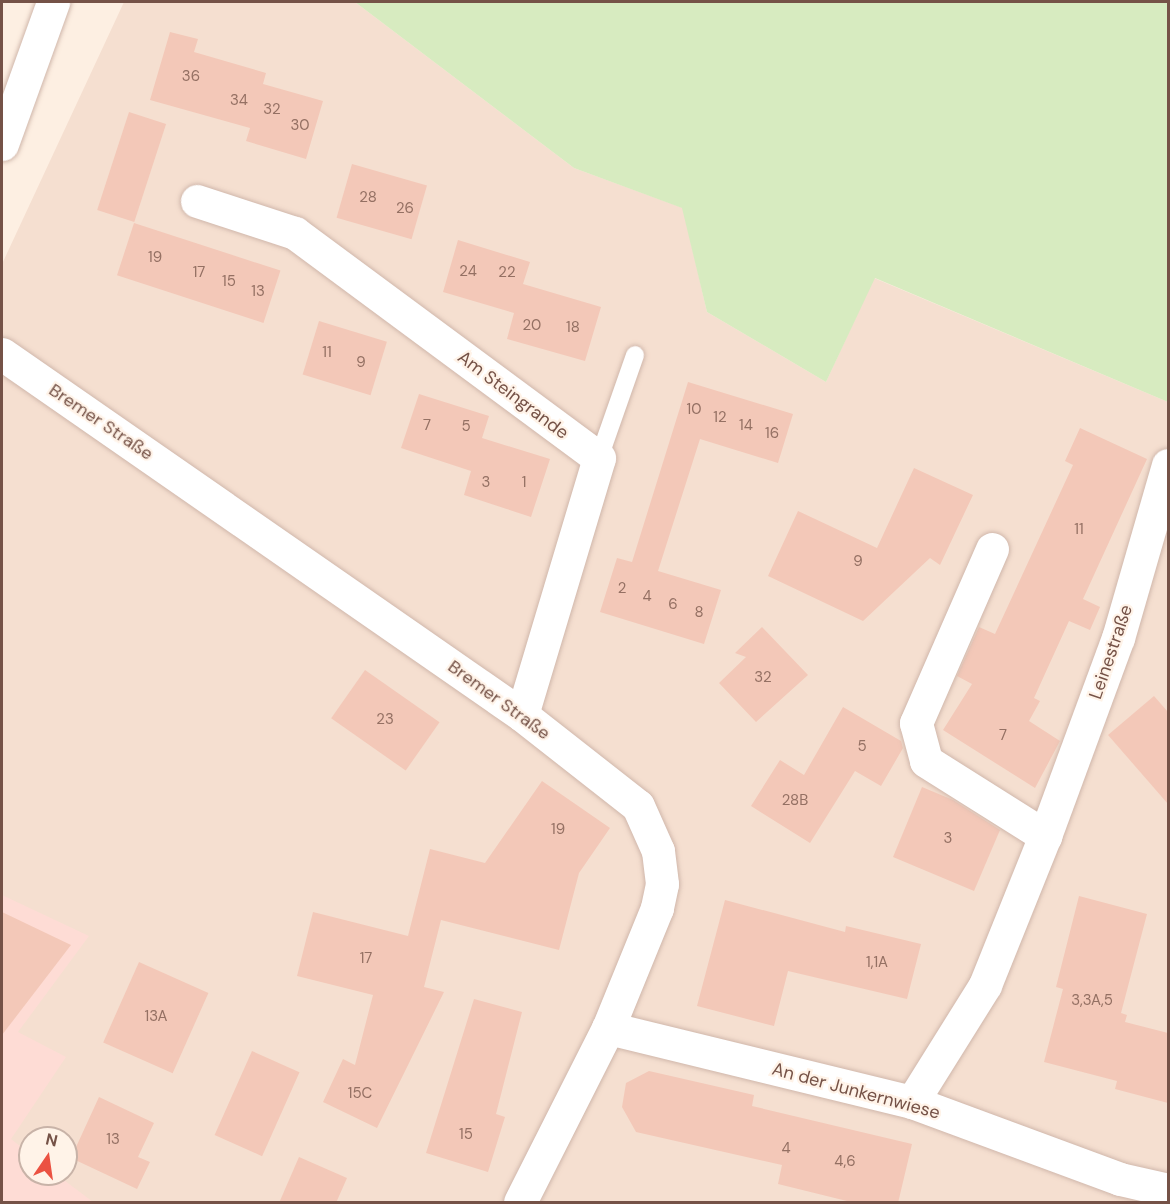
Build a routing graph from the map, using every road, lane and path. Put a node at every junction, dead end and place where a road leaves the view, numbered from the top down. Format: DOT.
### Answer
graph roads {
  1 [pos="53,2"];
  2 [pos="2,144"];
  3 [pos="196,201"];
  4 [pos="2,354"];
  5 [pos="635,355"];
  6 [pos="599,458"];
  7 [pos="1168,465"];
  8 [pos="992,549"];
  9 [pos="522,715"];
  10 [pos="1045,836"];
  11 [pos="608,1028"];
  12 [pos="912,1102"];
  13 [pos="1168,1190"];
  14 [pos="1117,1191"];
  15 [pos="520,1203"];
  1 -- 2 [label="street"];
  3 -- 6 [label="street, Am Steingrande"];
  4 -- 9 [label="street, Bremer Straße"];
  5 -- 6 [label="lane"];
  6 -- 9 [label="street"];
  7 -- 10 [label="street, Leinestraße"];
  8 -- 10 [label="street"];
  9 -- 11 [label="street, Bremer Straße"];
  10 -- 12 [label="street, Leinestraße"];
  11 -- 12 [label="street, An der Junkernwiese"];
  11 -- 15 [label="street, Bremer Straße"];
  12 -- 14 [label="street, An der Junkernwiese"];
  13 -- 14 [label="street, An der Junkernwiese"];
}
